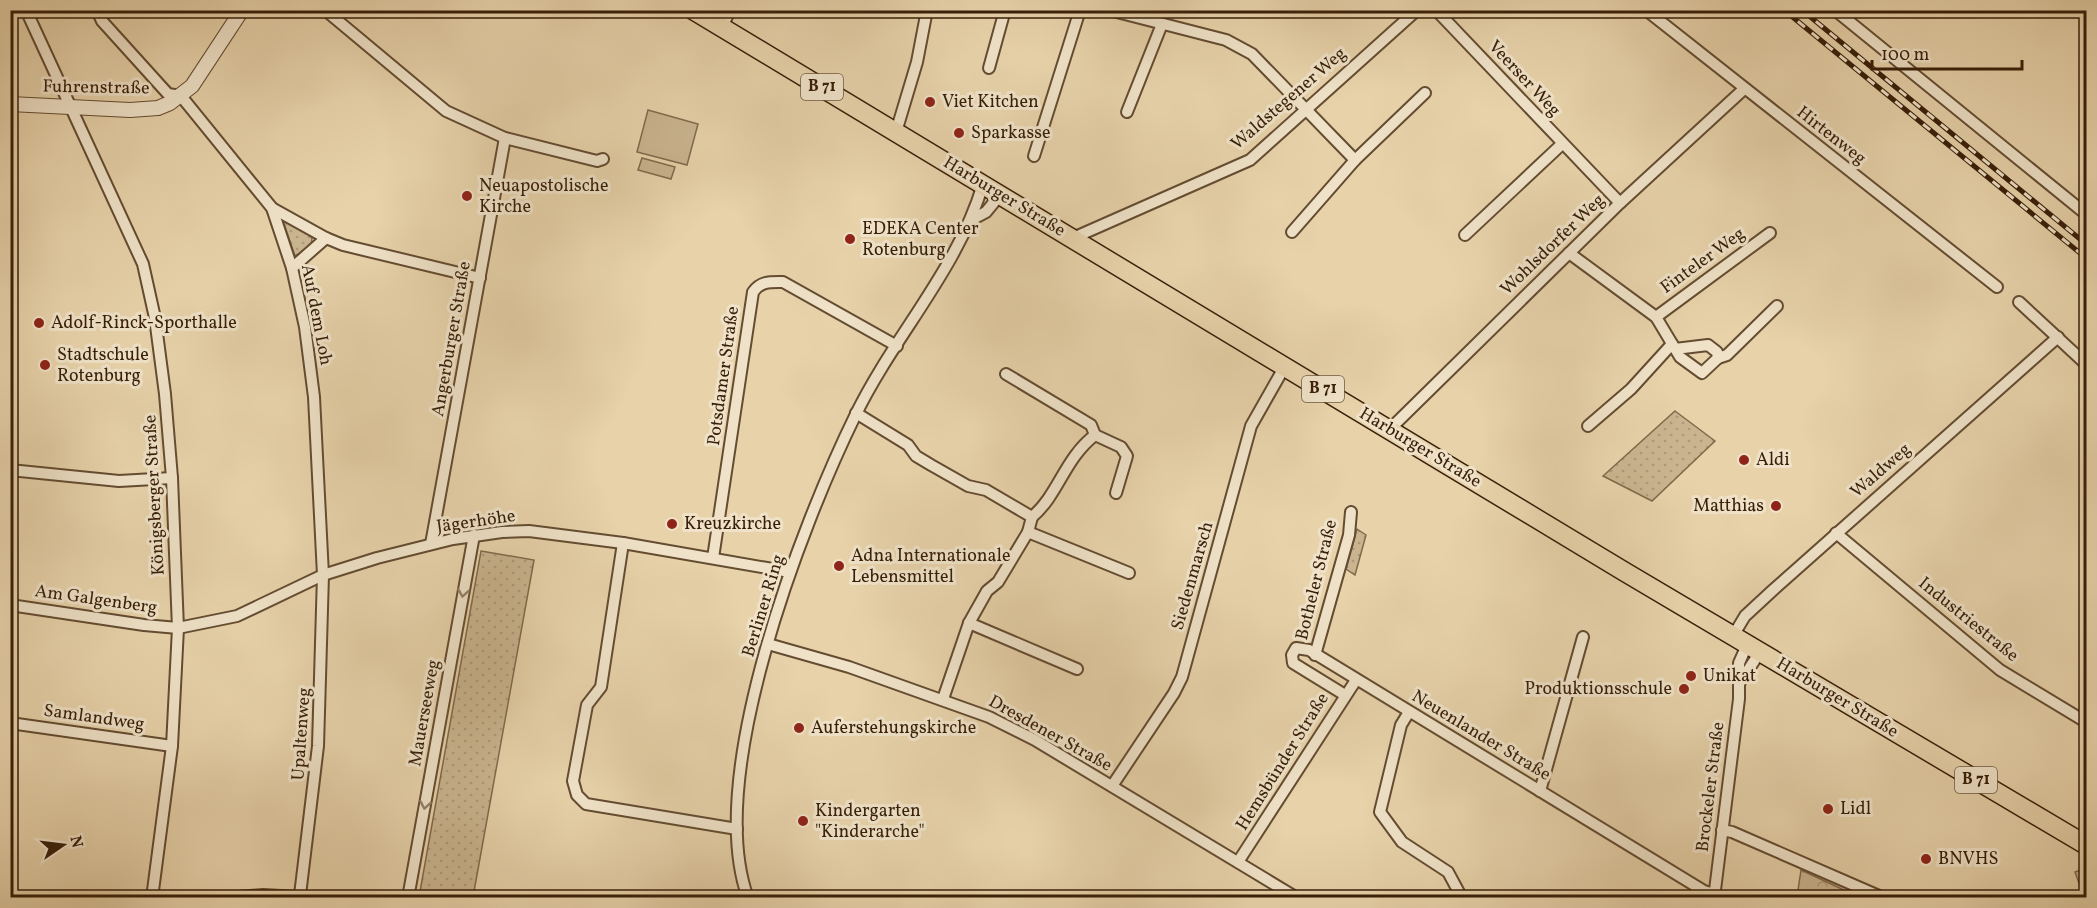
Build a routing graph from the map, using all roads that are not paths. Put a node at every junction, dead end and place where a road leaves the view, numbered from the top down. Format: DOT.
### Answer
graph roads {
  1 [pos="26,10"];
  2 [pos="97,10"];
  3 [pos="242,10"];
  4 [pos="325,10"];
  5 [pos="693,10"];
  6 [pos="730,10"];
  7 [pos="927,10"];
  8 [pos="1005,10"];
  9 [pos="1080,10"];
  10 [pos="1109,10"];
  11 [pos="1417,10"];
  12 [pos="1436,10"];
  13 [pos="1646,10"];
  14 [pos="1835,10"];
  15 [pos="1162,24"];
  16 [pos="722,27"];
  17 [pos="989,69"];
  18 [pos="1744,89"];
  19 [pos="1425,93"];
  20 [pos="181,96"];
  21 [pos="10,104"];
  22 [pos="71,107"];
  23 [pos="1305,108"];
  24 [pos="1127,112"];
  25 [pos="896,132"];
  26 [pos="505,138"];
  27 [pos="1562,144"];
  28 [pos="1034,156"];
  29 [pos="603,159"];
  30 [pos="1356,160"];
  31 [pos="983,184"];
  32 [pos="1000,195"];
  33 [pos="1620,203"];
  34 [pos="272,208"];
  35 [pos="2086,214"];
  36 [pos="971,220"];
  37 [pos="1292,232"];
  38 [pos="1770,233"];
  39 [pos="1465,235"];
  40 [pos="326,238"];
  41 [pos="1073,238"];
  42 [pos="1569,253"];
  43 [pos="292,268"];
  44 [pos="480,278"];
  45 [pos="1997,286"];
  46 [pos="2019,302"];
  47 [pos="1777,306"];
  48 [pos="1656,317"];
  49 [pos="2058,337"];
  50 [pos="897,346"];
  51 [pos="1673,347"];
  52 [pos="1718,358"];
  53 [pos="2086,364"];
  54 [pos="1285,366"];
  55 [pos="1006,374"];
  56 [pos="856,413"];
  57 [pos="1588,426"];
  58 [pos="1389,430"];
  59 [pos="1095,435"];
  60 [pos="10,470"];
  61 [pos="172,478"];
  62 [pos="1116,494"];
  63 [pos="1351,513"];
  64 [pos="1032,517"];
  65 [pos="1028,532"];
  66 [pos="1836,533"];
  67 [pos="474,535"];
  68 [pos="623,543"];
  69 [pos="431,544"];
  70 [pos="713,558"];
  71 [pos="790,572"];
  72 [pos="1129,573"];
  73 [pos="323,575"];
  74 [pos="10,604"];
  75 [pos="969,624"];
  76 [pos="178,628"];
  77 [pos="1583,637"];
  78 [pos="768,644"];
  79 [pos="1747,644"];
  80 [pos="1315,655"];
  81 [pos="1077,669"];
  82 [pos="1356,680"];
  83 [pos="1345,695"];
  84 [pos="943,699"];
  85 [pos="1409,712"];
  86 [pos="2086,722"];
  87 [pos="10,723"];
  88 [pos="172,746"];
  89 [pos="1112,786"];
  90 [pos="1540,791"];
  91 [pos="737,829"];
  92 [pos="1722,830"];
  93 [pos="2086,845"];
  94 [pos="1238,862"];
  95 [pos="300,895"];
  96 [pos="1714,896"];
  97 [pos="1879,896"];
  98 [pos="152,897"];
  99 [pos="224,897"];
  100 [pos="318,897"];
  101 [pos="408,897"];
  102 [pos="748,897"];
  103 [pos="1297,897"];
  104 [pos="1461,897"];
  1 -- 22 [label="street, Königsberger Straße"];
  2 -- 20 [label="street"];
  3 -- 20 [label="street, Fuhrenstraße"];
  4 -- 26 [label="street"];
  5 -- 16 [label="main road, Harburger Straße / B 71"];
  6 -- 16 [label="street"];
  7 -- 25 [label="street"];
  8 -- 17 [label="street"];
  9 -- 28 [label="street"];
  10 -- 15 [label="street"];
  11 -- 23 [label="street, Waldstegener Weg"];
  12 -- 27 [label="street, Veerser Weg"];
  13 -- 18 [label="street, Hirtenweg"];
  14 -- 35 [label="street"];
  15 -- 23 [label="street"];
  15 -- 24 [label="street"];
  16 -- 25 [label="main road, Harburger Straße / B 71"];
  18 -- 33 [label="street, Wohlsdorfer Weg"];
  18 -- 45 [label="street, Hirtenweg"];
  19 -- 30 [label="street"];
  20 -- 22 [label="street, Fuhrenstraße"];
  20 -- 34 [label="street, Auf dem Loh"];
  21 -- 22 [label="street, Fuhrenstraße"];
  22 -- 61 [label="street, Königsberger Straße"];
  23 -- 30 [label="street"];
  23 -- 41 [label="street, Waldstegener Weg"];
  25 -- 31 [label="main road, Harburger Straße / B 71"];
  26 -- 29 [label="street"];
  26 -- 44 [label="street, Angerburger Straße"];
  27 -- 33 [label="street, Veerser Weg"];
  27 -- 39 [label="street, Veerser Weg"];
  30 -- 37 [label="street"];
  31 -- 32 [label="main road, Harburger Straße / B 71"];
  31 -- 36 [label="street, Berliner Ring"];
  32 -- 36 [label="street, Berliner Ring"];
  32 -- 41 [label="main road, Harburger Straße / B 71"];
  33 -- 42 [label="street, Wohlsdorfer Weg"];
  34 -- 40 [label="street"];
  34 -- 43 [label="street, Auf dem Loh"];
  36 -- 50 [label="street, Berliner Ring"];
  38 -- 48 [label="street, Finteler Weg"];
  40 -- 43 [label="street"];
  40 -- 44 [label="street"];
  41 -- 54 [label="main road, Harburger Straße / B 71"];
  42 -- 48 [label="street, Finteler Weg"];
  42 -- 58 [label="street, Wohlsdorfer Weg"];
  43 -- 73 [label="street, Auf dem Loh"];
  44 -- 69 [label="street, Angerburger Straße"];
  46 -- 49 [label="street"];
  47 -- 52 [label="street, Finteler Weg"];
  48 -- 51 [label="street, Finteler Weg"];
  49 -- 53 [label="street"];
  49 -- 66 [label="street, Waldweg"];
  50 -- 56 [label="street, Berliner Ring"];
  50 -- 70 [label="street, Potsdamer Straße"];
  51 -- 52 [label="street"];
  51 -- 52 [label="street, Finteler Weg"];
  51 -- 57 [label="street"];
  54 -- 58 [label="main road, Harburger Straße / B 71"];
  54 -- 89 [label="street, Siedenmarsch"];
  55 -- 59 [label="street"];
  56 -- 64 [label="street"];
  56 -- 71 [label="street, Berliner Ring"];
  58 -- 79 [label="main road, Harburger Straße / B 71"];
  59 -- 62 [label="street"];
  59 -- 64 [label="street"];
  60 -- 61 [label="street"];
  61 -- 76 [label="street, Königsberger Straße"];
  63 -- 80 [label="street, Botheler Straße"];
  64 -- 65 [label="street"];
  65 -- 72 [label="street"];
  65 -- 75 [label="street"];
  66 -- 79 [label="street, Waldweg"];
  66 -- 86 [label="street, Industriestraße"];
  67 -- 68 [label="street, Jägerhöhe"];
  67 -- 69 [label="street, Jägerhöhe"];
  67 -- 101 [label="street, Mauerseeweg, one-way"];
  68 -- 70 [label="street, Jägerhöhe"];
  68 -- 91 [label="street"];
  69 -- 73 [label="street, Jägerhöhe"];
  70 -- 71 [label="street, Jägerhöhe"];
  71 -- 78 [label="street, Berliner Ring"];
  73 -- 76 [label="street, Jägerhöhe"];
  73 -- 95 [label="street, Upaltenweg"];
  74 -- 76 [label="street, Am Galgenberg"];
  75 -- 81 [label="street"];
  75 -- 84 [label="street"];
  76 -- 88 [label="street, Königsberger Straße"];
  77 -- 90 [label="street"];
  78 -- 84 [label="street, Dresdener Straße"];
  78 -- 91 [label="street, Berliner Ring"];
  79 -- 92 [label="street, Brockeler Straße"];
  79 -- 93 [label="main road, Harburger Straße / B 71"];
  80 -- 82 [label="street, Neuenlander Straße"];
  80 -- 83 [label="street"];
  82 -- 83 [label="street, Hemsbünder Straße"];
  82 -- 85 [label="street, Neuenlander Straße"];
  83 -- 94 [label="street, Hemsbünder Straße"];
  84 -- 89 [label="street, Dresdener Straße"];
  85 -- 90 [label="street, Neuenlander Straße"];
  85 -- 104 [label="street"];
  87 -- 88 [label="street, Samlandweg"];
  88 -- 98 [label="street, Königsberger Straße"];
  89 -- 94 [label="street, Dresdener Straße"];
  90 -- 96 [label="street, Neuenlander Straße"];
  91 -- 102 [label="street, Berliner Ring"];
  92 -- 96 [label="street, Brockeler Straße"];
  92 -- 97 [label="street"];
  94 -- 103 [label="street, Dresdener Straße"];
  95 -- 99 [label="street"];
  95 -- 100 [label="street"];
}
